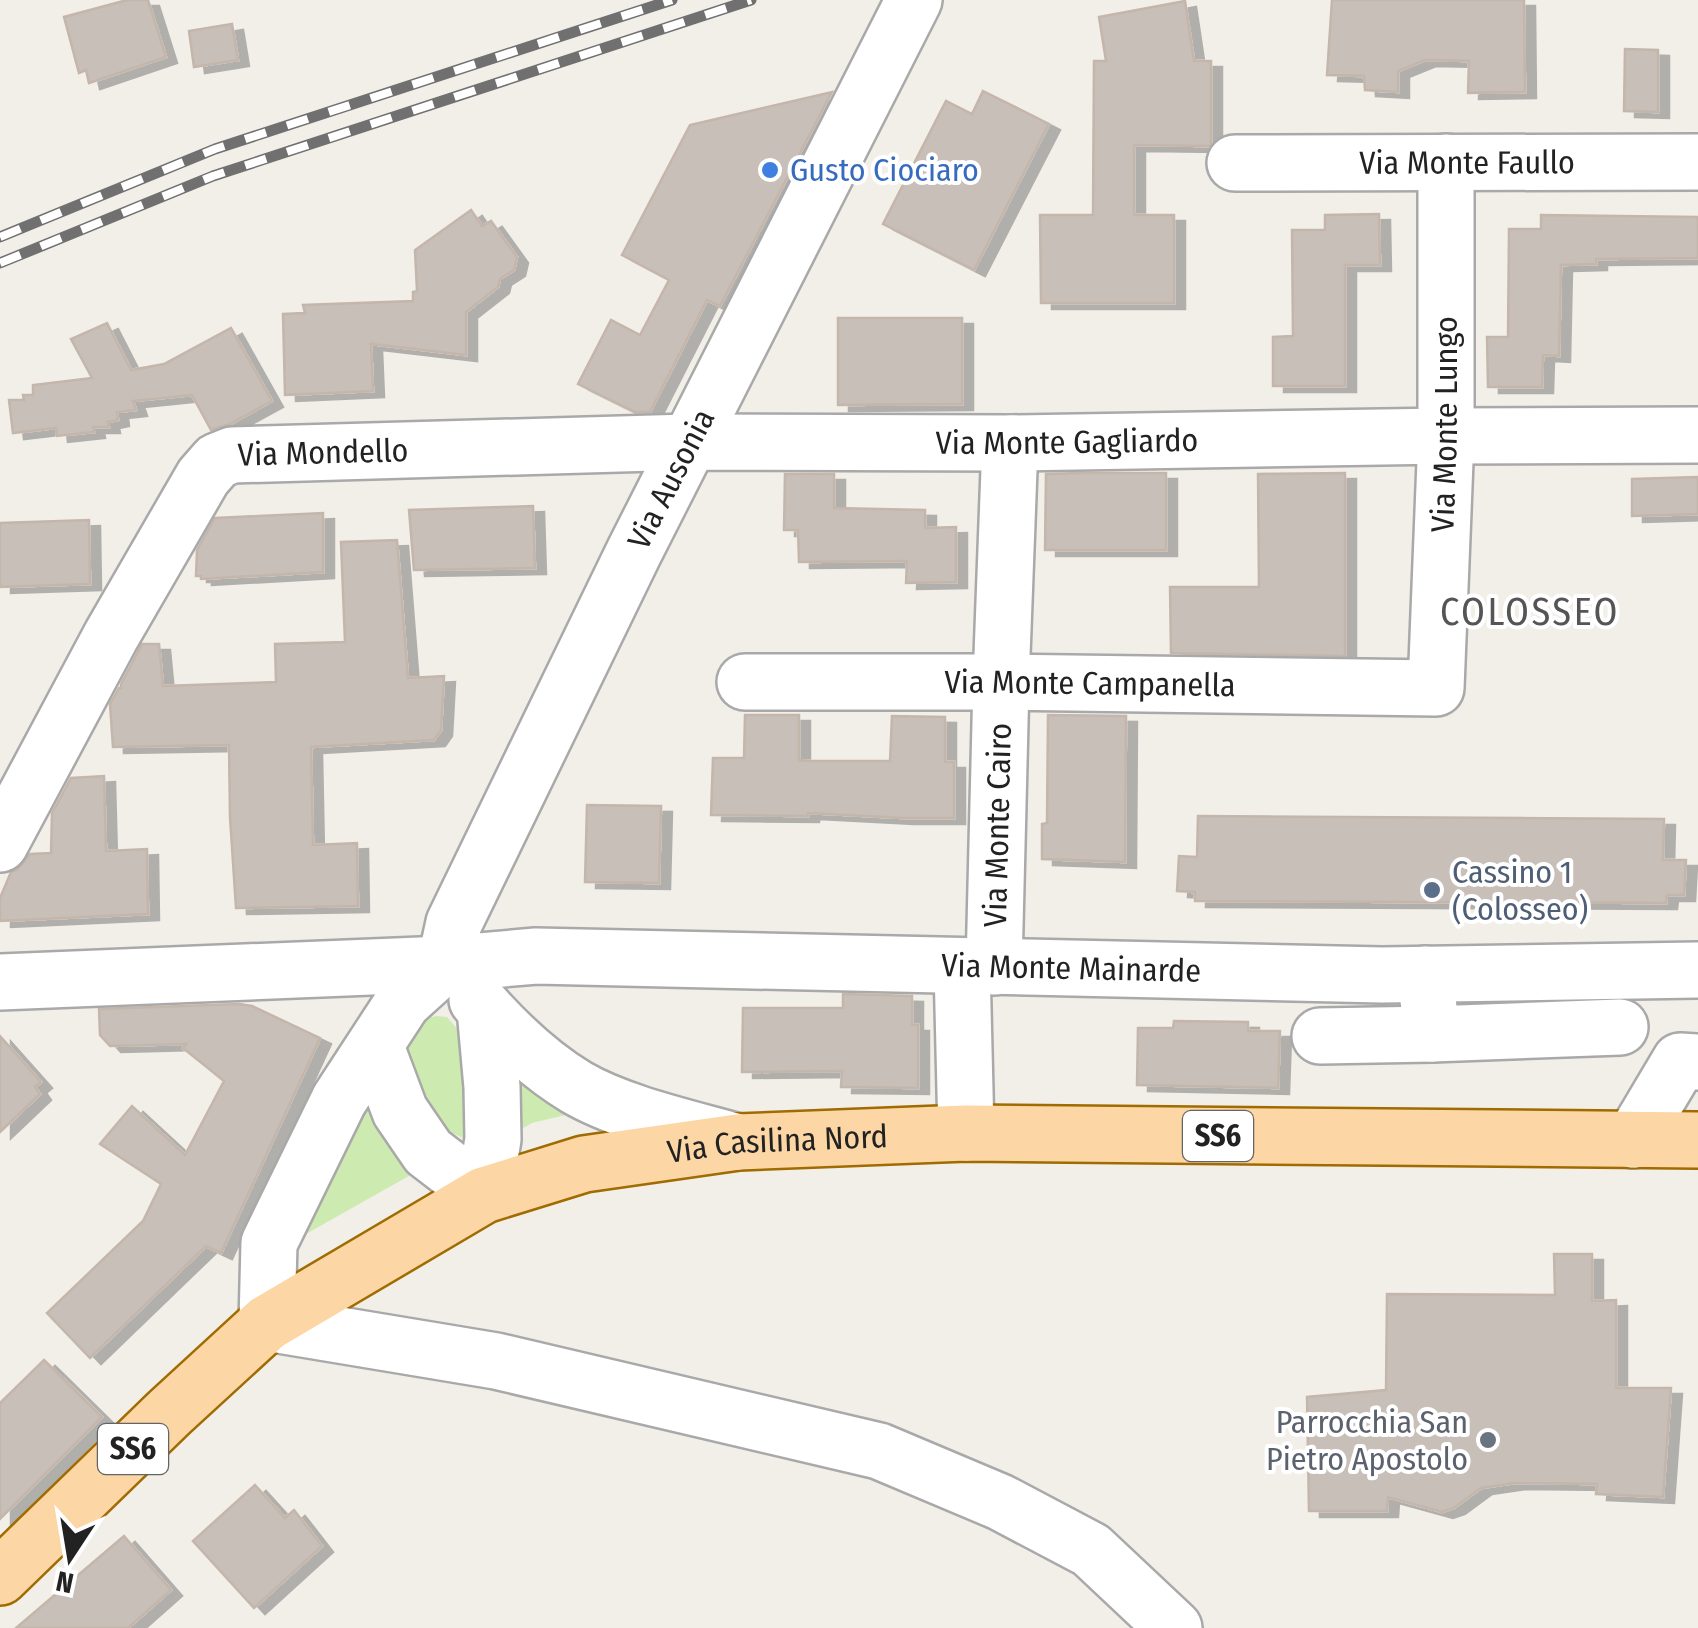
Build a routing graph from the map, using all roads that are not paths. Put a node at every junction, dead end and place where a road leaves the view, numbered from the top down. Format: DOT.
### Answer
graph roads {
  1 [pos="906,14"];
  2 [pos="1446,162"];
  3 [pos="1698,162"];
  4 [pos="1235,163"];
  5 [pos="1698,435"];
  6 [pos="1446,436"];
  7 [pos="689,442"];
  8 [pos="1010,443"];
  9 [pos="744,682"];
  10 [pos="1001,682"];
  11 [pos="1436,688"];
  12 [pos="0,844"];
  13 [pos="445,964"];
  14 [pos="978,966"];
  15 [pos="1698,970"];
  16 [pos="1425,974"];
  17 [pos="0,982"];
  18 [pos="485,1009"];
  19 [pos="1620,1028"];
  20 [pos="1432,1034"];
  21 [pos="1320,1036"];
  22 [pos="376,1047"];
  23 [pos="1698,1062"];
  24 [pos="966,1133"];
  25 [pos="1633,1140"];
  26 [pos="1698,1140"];
  27 [pos="738,1142"];
  28 [pos="484,1194"];
  29 [pos="267,1323"];
  30 [pos="0,1577"];
  31 [pos="1174,1628"];
  1 -- 7 [label="street, Via Ausonia"];
  2 -- 3 [label="street, Via Monte Faullo"];
  2 -- 4 [label="street, Via Monte Faullo"];
  2 -- 6 [label="street, Via Monte Lungo"];
  5 -- 6 [label="street, Via Monte Gagliardo"];
  6 -- 8 [label="street, Via Monte Gagliardo"];
  6 -- 11 [label="street, Via Monte Lungo"];
  7 -- 8 [label="street, Via Monte Gagliardo"];
  7 -- 12 [label="street, Via Mondello"];
  7 -- 13 [label="street, Via Ausonia"];
  8 -- 10 [label="street, Via Monte Cairo"];
  9 -- 10 [label="street, Via Monte Campanella"];
  10 -- 11 [label="street, Via Monte Campanella"];
  10 -- 14 [label="street, Via Monte Cairo"];
  13 -- 14 [label="street, Via Monte Mainarde"];
  13 -- 17 [label="street, Via Monte Mainarde"];
  13 -- 18 [label="street"];
  13 -- 22 [label="street"];
  14 -- 16 [label="street, Via Monte Mainarde"];
  14 -- 24 [label="street, Via Monte Cairo"];
  15 -- 16 [label="street, Via Monte Mainarde"];
  16 -- 20 [label="street"];
  18 -- 27 [label="street"];
  18 -- 28 [label="street"];
  19 -- 20 [label="street"];
  20 -- 21 [label="street"];
  22 -- 28 [label="street"];
  22 -- 29 [label="street"];
  23 -- 25 [label="street"];
  24 -- 25 [label="main road, Via Casilina Nord / SS6"];
  24 -- 27 [label="main road, Via Casilina Nord / SS6"];
  25 -- 26 [label="main road, Via Casilina Nord / SS6"];
  27 -- 28 [label="main road, Via Casilina Nord / SS6"];
  28 -- 29 [label="main road, Via Casilina Nord / SS6"];
  29 -- 30 [label="main road, Via Casilina Nord / SS6"];
  29 -- 31 [label="street"];
}
